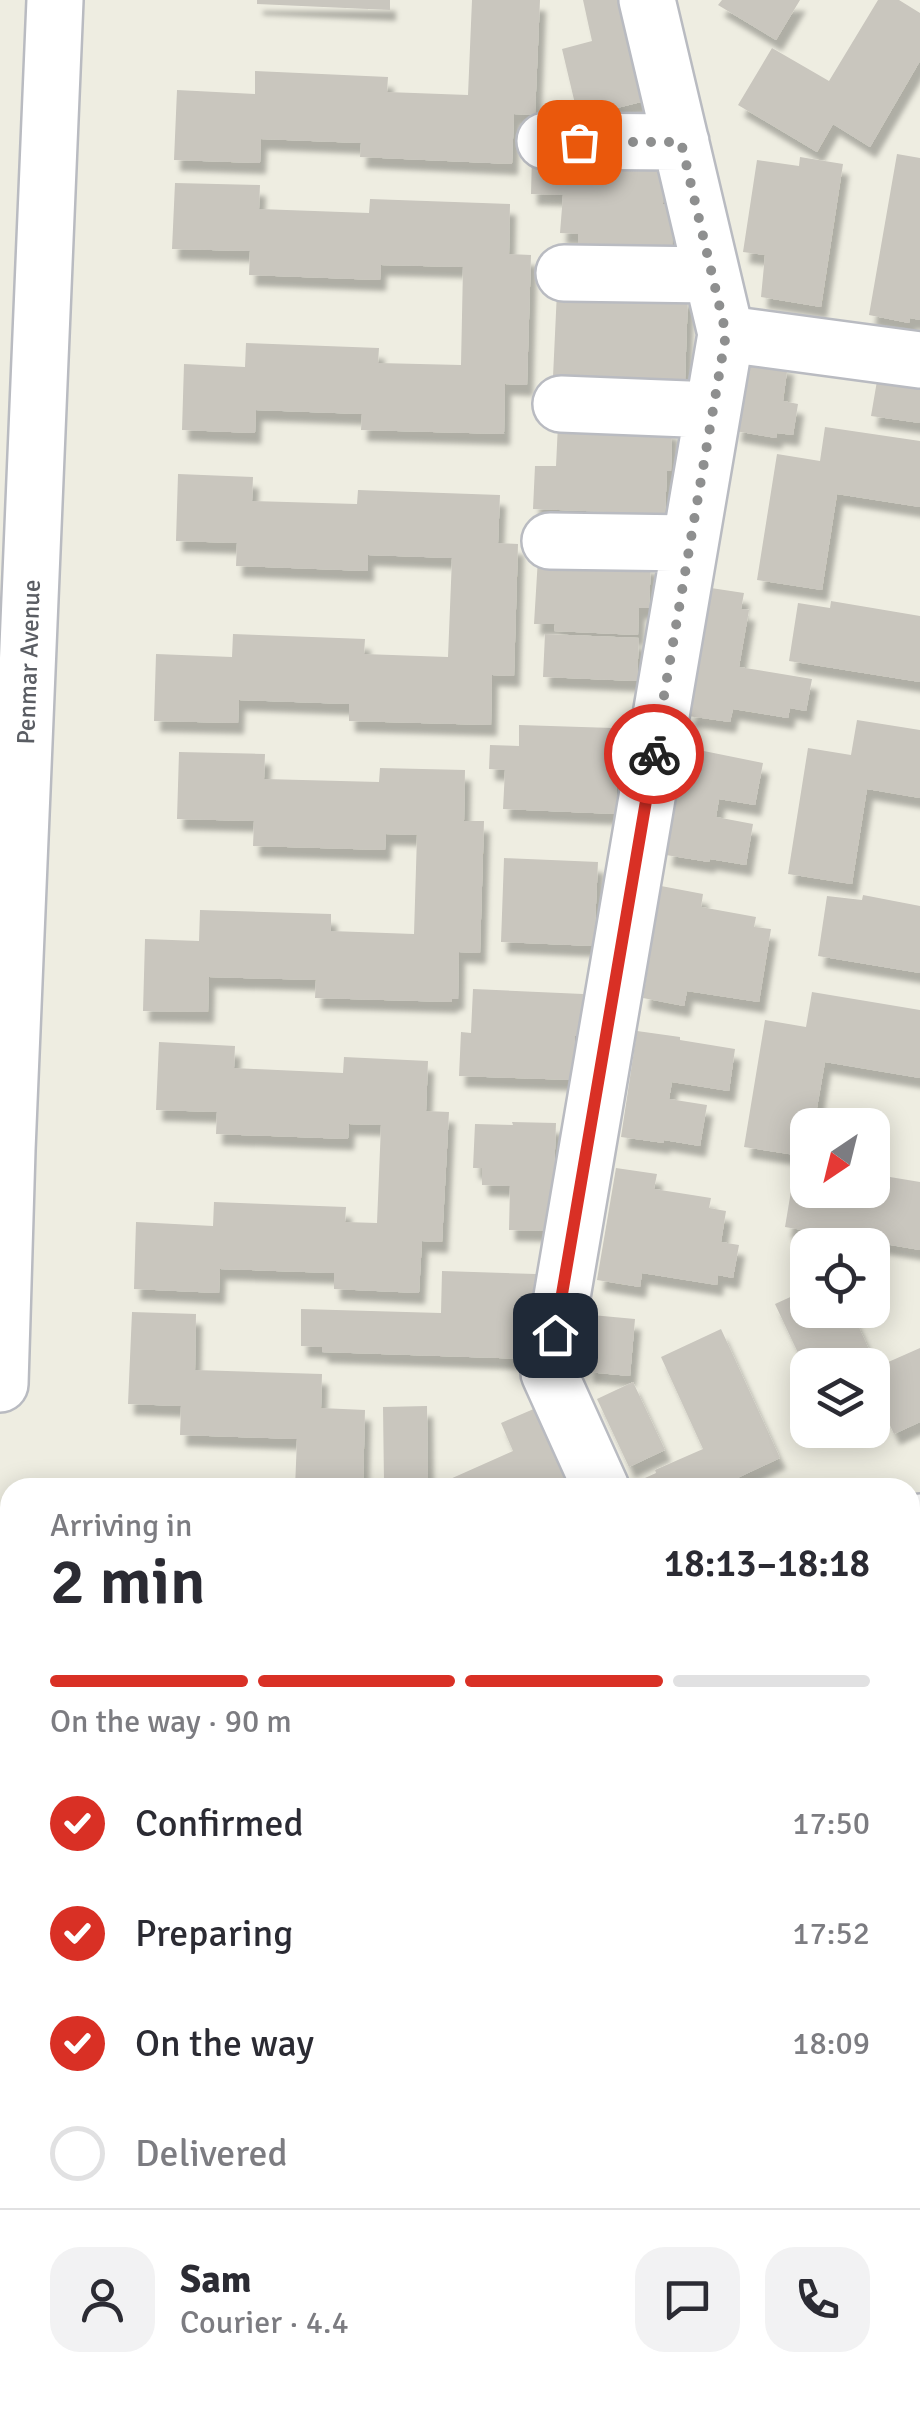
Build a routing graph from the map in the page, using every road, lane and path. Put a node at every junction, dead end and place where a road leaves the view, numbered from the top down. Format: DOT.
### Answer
graph roads {
  1 [pos="55,0"];
  2 [pos="647,0"];
  3 [pos="545,142"];
  4 [pos="681,142"];
  5 [pos="564,273"];
  6 [pos="712,276"];
  7 [pos="726,334"];
  8 [pos="21,338"];
  9 [pos="920,360"];
  10 [pos="561,404"];
  11 [pos="713,410"];
  12 [pos="550,541"];
  13 [pos="690,543"];
  14 [pos="12,738"];
  15 [pos="4,1150"];
  16 [pos="0,1384"];
  17 [pos="596,1478"];
  1 -- 8 [label="street, Penmar Avenue"];
  2 -- 4 [label="street"];
  3 -- 4 [label="street"];
  4 -- 6 [label="street"];
  5 -- 6 [label="street"];
  6 -- 7 [label="street"];
  7 -- 9 [label="street"];
  7 -- 11 [label="street"];
  8 -- 14 [label="street, Penmar Avenue"];
  10 -- 11 [label="street"];
  11 -- 13 [label="street"];
  12 -- 13 [label="street"];
  13 -- 17 [label="street"];
  14 -- 15 [label="street, Penmar Avenue"];
  15 -- 16 [label="street, Penmar Avenue"];
}
